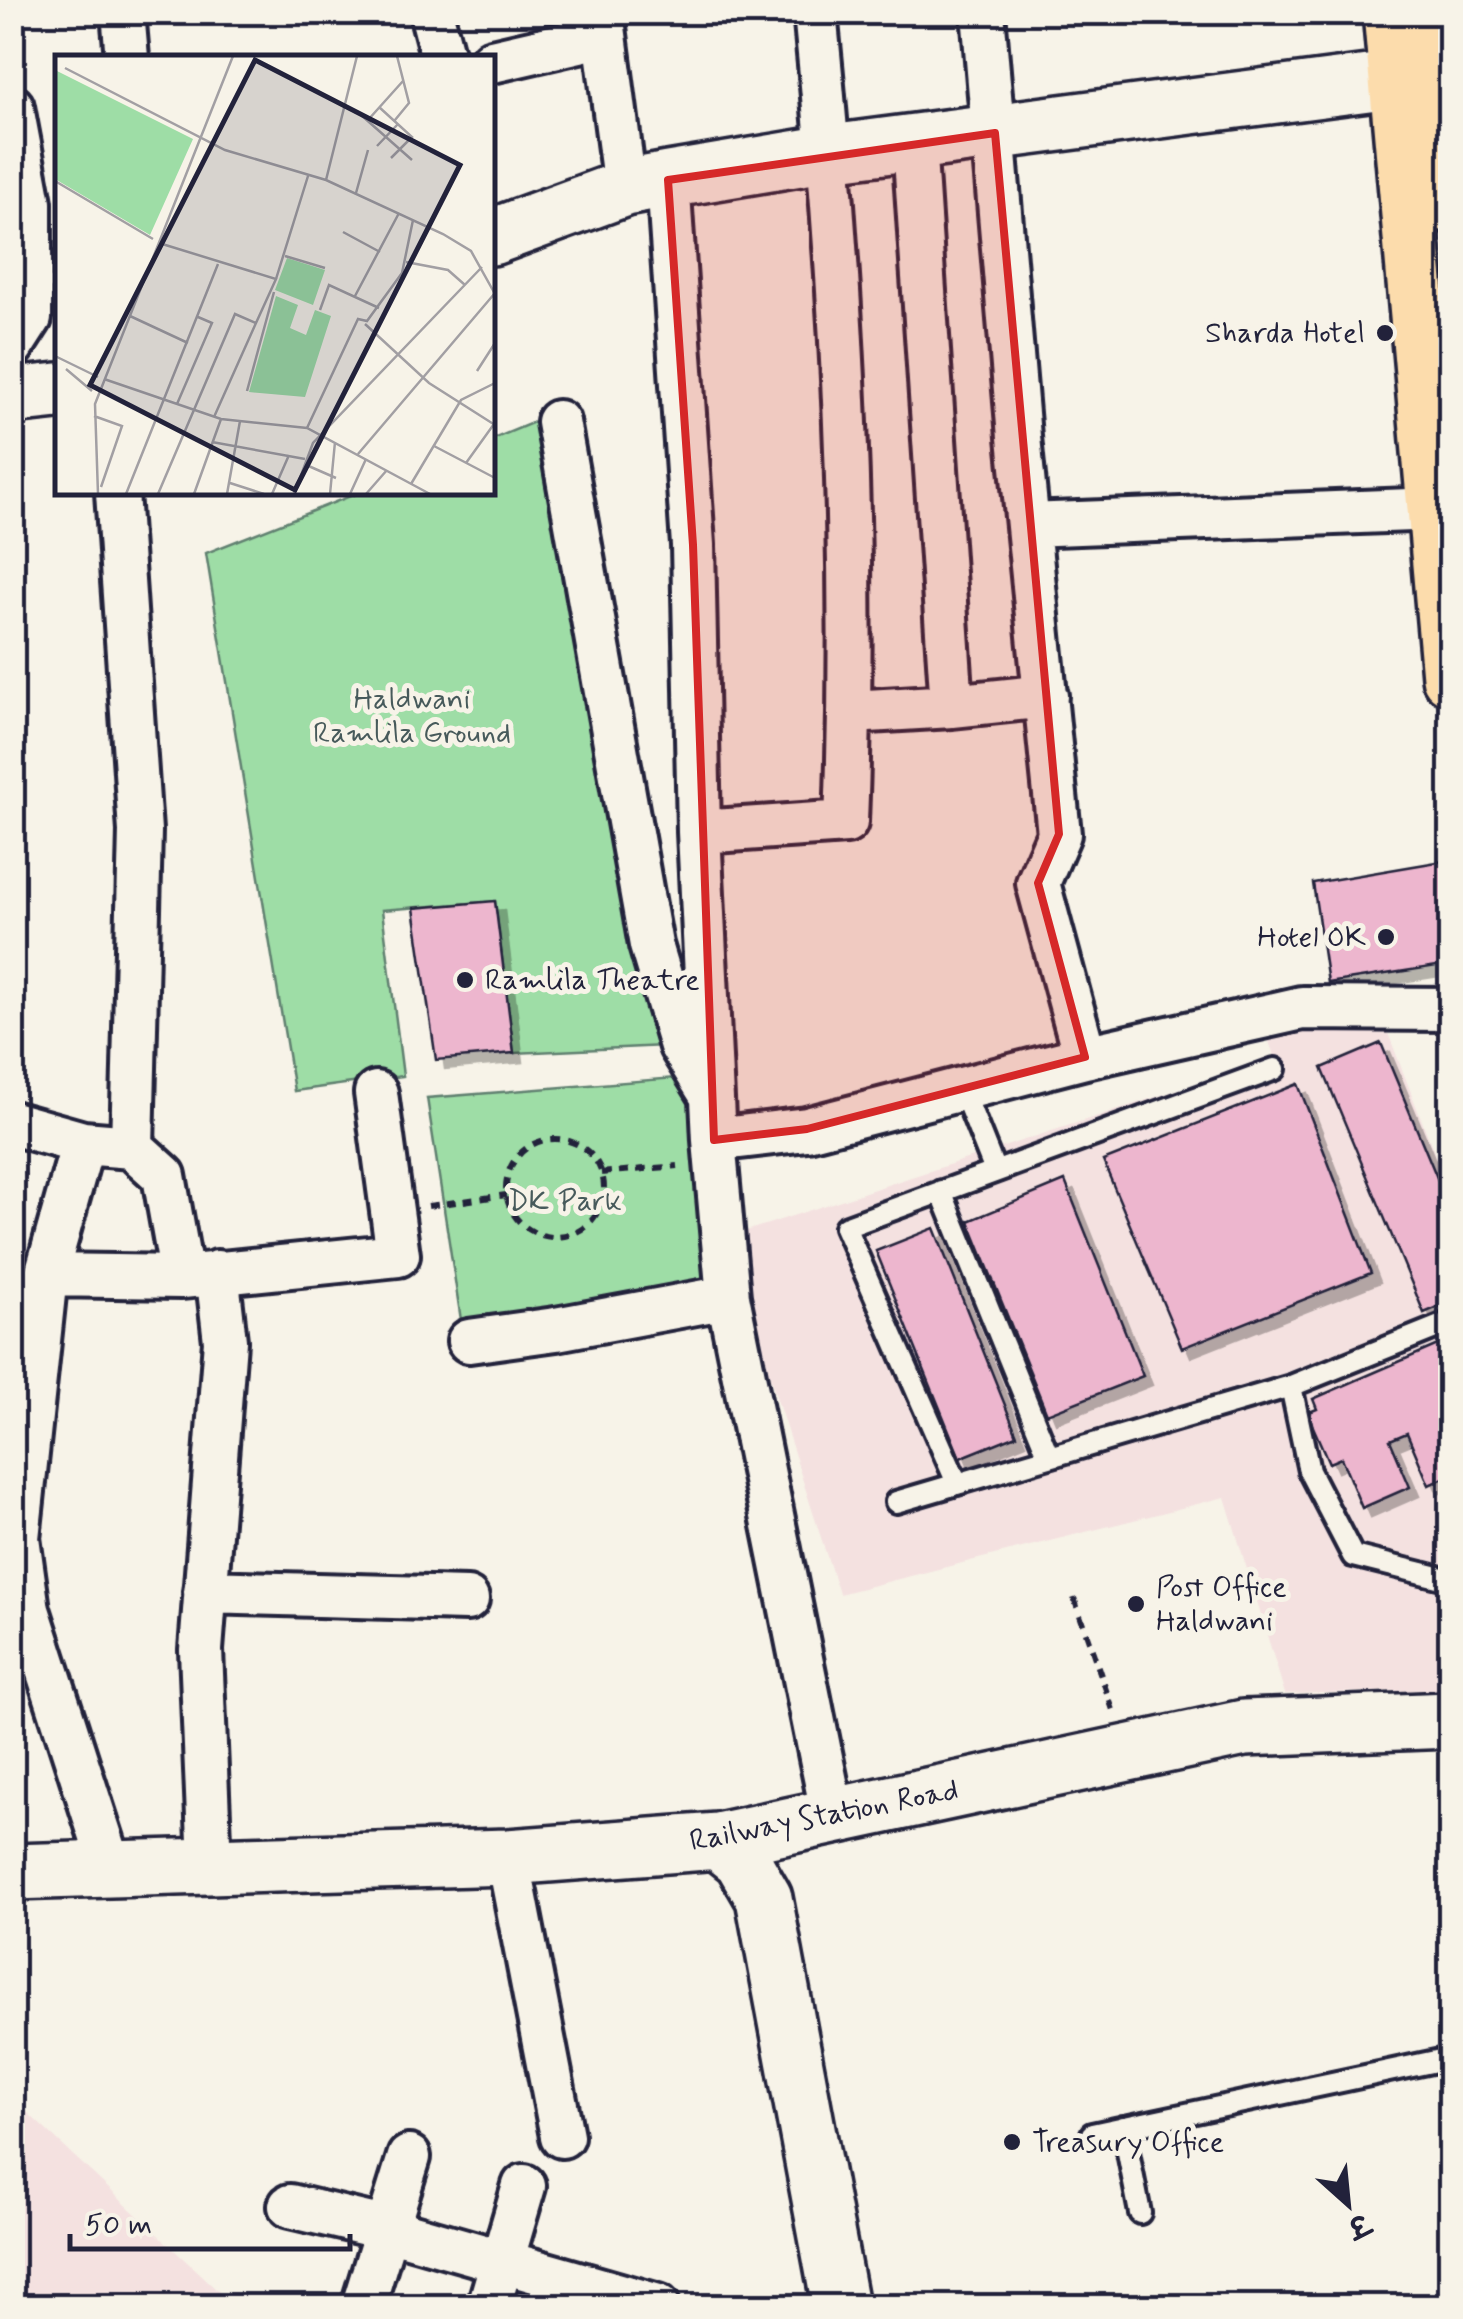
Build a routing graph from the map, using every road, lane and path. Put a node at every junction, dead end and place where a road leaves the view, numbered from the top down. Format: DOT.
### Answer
graph roads {
  1 [pos="124,12"];
  2 [pos="431,12"];
  3 [pos="816,12"];
  4 [pos="983,12"];
  5 [pos="1392,12"];
  6 [pos="1435,12"];
  7 [pos="604,24"];
  8 [pos="126,55"];
  9 [pos="441,55"];
  10 [pos="495,60"];
  11 [pos="1399,78"];
  12 [pos="12,107"];
  13 [pos="995,134"];
  14 [pos="914,143"];
  15 [pos="830,153"];
  16 [pos="646,184"];
  17 [pos="31,187"];
  18 [pos="497,222"];
  19 [pos="1450,232"];
  20 [pos="12,346"];
  21 [pos="55,391"];
  22 [pos="12,396"];
  23 [pos="558,422"];
  24 [pos="116,495"];
  25 [pos="1443,508"];
  26 [pos="1028,525"];
  27 [pos="1450,677"];
  28 [pos="1046,696"];
  29 [pos="952,706"];
  30 [pos="851,712"];
  31 [pos="699,832"];
  32 [pos="1450,1009"];
  33 [pos="1085,1057"];
  34 [pos="1276,1069"];
  35 [pos="962,1088"];
  36 [pos="376,1092"];
  37 [pos="12,1123"];
  38 [pos="714,1135"];
  39 [pos="83,1143"];
  40 [pos="132,1148"];
  41 [pos="995,1170"];
  42 [pos="602,1174"];
  43 [pos="940,1191"];
  44 [pos="506,1196"];
  45 [pos="392,1210"];
  46 [pos="200,1274"];
  47 [pos="46,1275"];
  48 [pos="728,1297"];
  49 [pos="1450,1322"];
  50 [pos="468,1341"];
  51 [pos="1291,1386"];
  52 [pos="1048,1456"];
  53 [pos="956,1483"];
  54 [pos="896,1502"];
  55 [pos="1450,1580"];
  56 [pos="206,1592"];
  57 [pos="1074,1598"];
  58 [pos="467,1599"];
  59 [pos="20,1613"];
  60 [pos="1450,1720"];
  61 [pos="1128,1754"];
  62 [pos="833,1817"];
  63 [pos="718,1841"];
  64 [pos="508,1858"];
  65 [pos="210,1865"];
  66 [pos="111,1868"];
  67 [pos="12,1872"];
  68 [pos="1450,2058"];
  69 [pos="1123,2127"];
  70 [pos="1092,2134"];
  71 [pos="562,2136"];
  72 [pos="409,2157"];
  73 [pos="524,2186"];
  74 [pos="290,2206"];
  75 [pos="1140,2213"];
  76 [pos="388,2229"];
  77 [pos="501,2264"];
  78 [pos="362,2306"];
  79 [pos="489,2306"];
  80 [pos="656,2306"];
  81 [pos="840,2306"];
  1 -- 8 [label="street"];
  2 -- 9 [label="street"];
  3 -- 15 [label="street"];
  4 -- 13 [label="street"];
  5 -- 11 [label="highway"];
  6 -- 19 [label="highway"];
  7 -- 10 [label="street"];
  7 -- 16 [label="street"];
  11 -- 13 [label="street"];
  11 -- 25 [label="highway"];
  12 -- 17 [label="street"];
  13 -- 14 [label="street"];
  13 -- 26 [label="street"];
  14 -- 15 [label="street"];
  14 -- 29 [label="street"];
  15 -- 16 [label="street"];
  15 -- 30 [label="street"];
  16 -- 18 [label="street"];
  16 -- 31 [label="street"];
  17 -- 20 [label="street"];
  21 -- 22 [label="street"];
  23 -- 38 [label="street"];
  24 -- 40 [label="street"];
  25 -- 26 [label="street"];
  25 -- 27 [label="highway"];
  26 -- 28 [label="street"];
  28 -- 29 [label="street"];
  28 -- 33 [label="street"];
  29 -- 30 [label="street"];
  30 -- 31 [label="street"];
  31 -- 38 [label="street"];
  32 -- 33 [label="street"];
  33 -- 35 [label="street"];
  34 -- 41 [label="lane"];
  35 -- 38 [label="street"];
  35 -- 41 [label="lane"];
  36 -- 45 [label="street"];
  37 -- 39 [label="street"];
  38 -- 42 [label="path"];
  38 -- 48 [label="street"];
  39 -- 40 [label="street"];
  39 -- 47 [label="street"];
  40 -- 46 [label="street"];
  41 -- 43 [label="lane"];
  42 -- 44 [label="path"];
  42 -- 44 [label="path"];
  43 -- 52 [label="lane"];
  43 -- 53 [label="lane"];
  44 -- 45 [label="path"];
  45 -- 46 [label="street"];
  46 -- 47 [label="street"];
  46 -- 56 [label="street"];
  47 -- 59 [label="street"];
  48 -- 50 [label="street"];
  48 -- 62 [label="street"];
  49 -- 51 [label="lane"];
  51 -- 52 [label="lane"];
  51 -- 55 [label="lane"];
  52 -- 53 [label="lane"];
  53 -- 54 [label="lane"];
  56 -- 58 [label="street"];
  56 -- 65 [label="street"];
  57 -- 61 [label="path"];
  59 -- 66 [label="street"];
  60 -- 61 [label="street, Railway Station Road"];
  61 -- 62 [label="street, Railway Station Road"];
  62 -- 63 [label="street, Railway Station Road"];
  63 -- 64 [label="street, Railway Station Road"];
  63 -- 81 [label="street"];
  64 -- 65 [label="street, Railway Station Road"];
  64 -- 71 [label="street"];
  65 -- 66 [label="street, Railway Station Road"];
  66 -- 67 [label="street, Railway Station Road"];
  68 -- 69 [label="lane"];
  69 -- 70 [label="lane"];
  69 -- 75 [label="lane"];
  72 -- 76 [label="street"];
  73 -- 77 [label="street"];
  74 -- 76 [label="street"];
  76 -- 77 [label="street"];
  76 -- 78 [label="street"];
  77 -- 79 [label="street"];
  77 -- 80 [label="street"];
}
